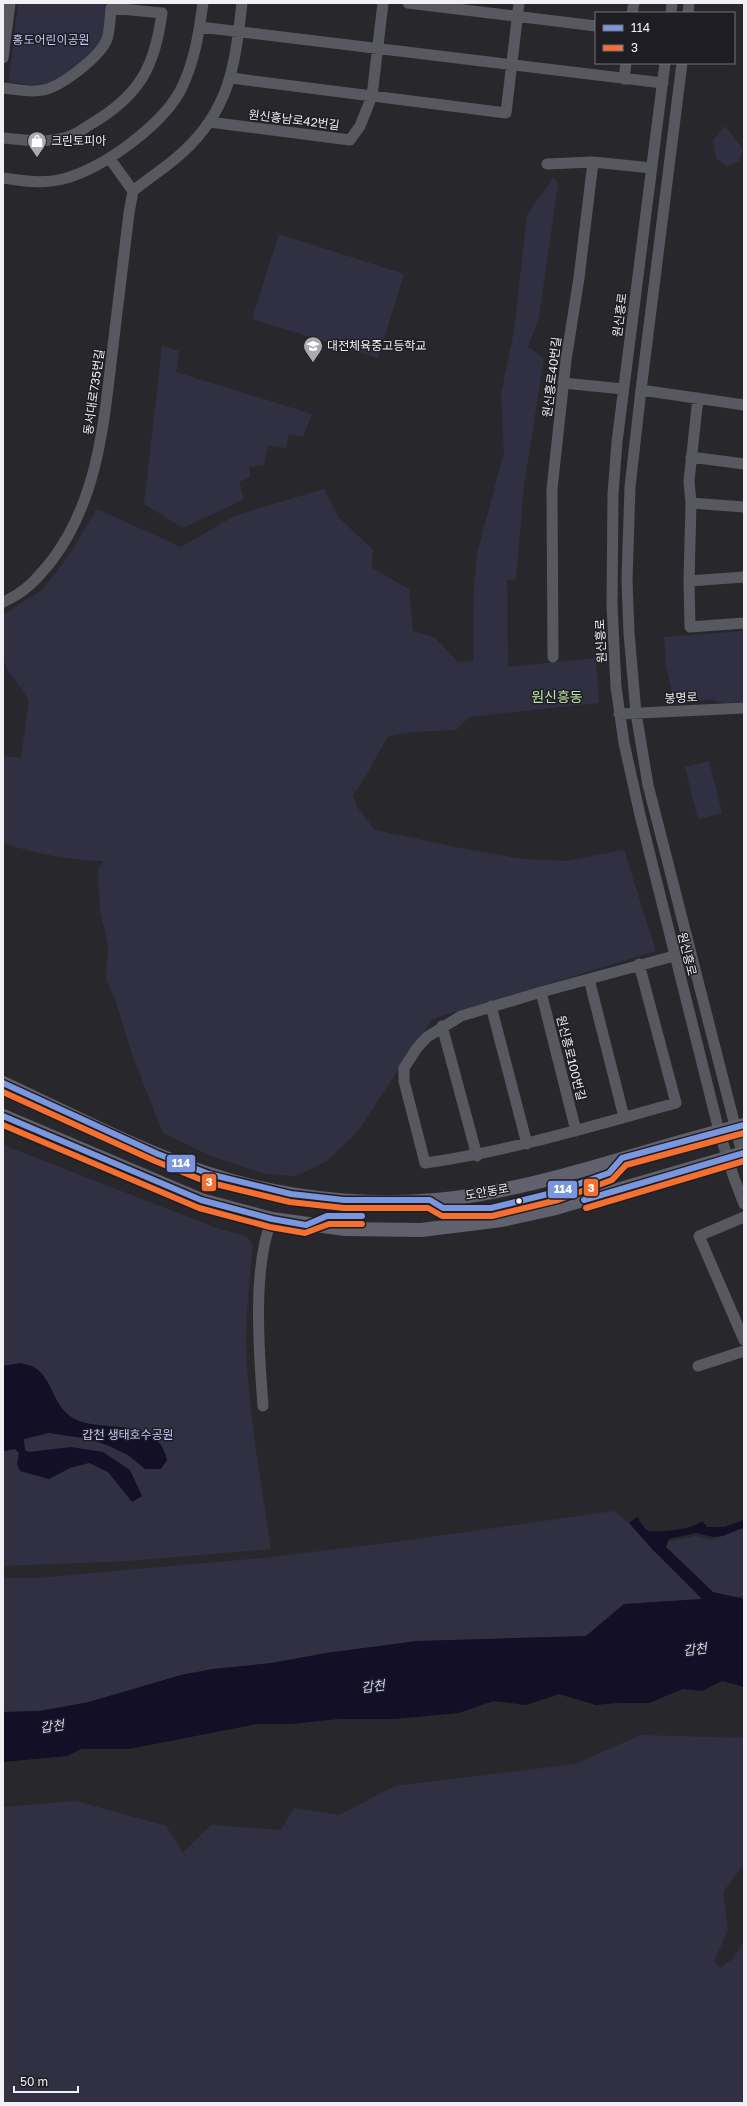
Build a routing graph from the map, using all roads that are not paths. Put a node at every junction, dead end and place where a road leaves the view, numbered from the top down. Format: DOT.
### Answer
graph roads {
  1 [pos="10,3"];
  2 [pos="203,3"];
  3 [pos="242,3"];
  4 [pos="383,3"];
  5 [pos="408,3"];
  6 [pos="519,3"];
  7 [pos="518,16"];
  8 [pos="595,26"];
  9 [pos="200,27"];
  10 [pos="239,32"];
  11 [pos="378,48"];
  12 [pos="3,58"];
  13 [pos="626,64"];
  14 [pos="665,64"];
  15 [pos="682,64"];
  16 [pos="512,65"];
  17 [pos="231,78"];
  18 [pos="624,79"];
  19 [pos="663,83"];
  20 [pos="3,88"];
  21 [pos="372,96"];
  22 [pos="209,122"];
  23 [pos="3,138"];
  24 [pos="110,159"];
  25 [pos="593,162"];
  26 [pos="547,164"];
  27 [pos="652,168"];
  28 [pos="3,178"];
  29 [pos="133,191"];
  30 [pos="564,383"];
  31 [pos="623,389"];
  32 [pos="641,390"];
  33 [pos="698,398"];
  34 [pos="744,405"];
  35 [pos="691,457"];
  36 [pos="744,464"];
  37 [pos="691,503"];
  38 [pos="744,507"];
  39 [pos="744,578"];
  40 [pos="689,581"];
  41 [pos="3,602"];
  42 [pos="744,623"];
  43 [pos="553,657"];
  44 [pos="744,708"];
  45 [pos="636,713"];
  46 [pos="619,714"];
  47 [pos="674,956"];
  48 [pos="639,964"];
  49 [pos="589,979"];
  50 [pos="541,992"];
  51 [pos="491,1006"];
  52 [pos="442,1026"];
  53 [pos="3,1083"];
  54 [pos="3,1116"];
  55 [pos="624,1117"];
  56 [pos="739,1126"];
  57 [pos="576,1131"];
  58 [pos="719,1131"];
  59 [pos="527,1144"];
  60 [pos="477,1156"];
  61 [pos="743,1156"];
  62 [pos="727,1158"];
  63 [pos="744,1204"];
  64 [pos="744,1217"];
  65 [pos="272,1219"];
  66 [pos="744,1340"];
  67 [pos="744,1351"];
  68 [pos="698,1366"];
  69 [pos="263,1406"];
  1 -- 12 [label="street"];
  2 -- 9 [label="street"];
  3 -- 10 [label="street"];
  4 -- 11 [label="street, 원신흥남로42번길"];
  5 -- 7 [label="street"];
  6 -- 7 [label="street"];
  7 -- 8 [label="street"];
  7 -- 16 [label="street"];
  9 -- 10 [label="street"];
  9 -- 24 [label="street"];
  10 -- 11 [label="street"];
  10 -- 17 [label="street"];
  11 -- 16 [label="street"];
  11 -- 21 [label="street, 원신흥남로42번길"];
  13 -- 18 [label="street"];
  14 -- 19 [label="street, 원신흥로"];
  15 -- 32 [label="street, 원신흥로"];
  16 -- 18 [label="street"];
  16 -- 21 [label="street"];
  17 -- 21 [label="street"];
  17 -- 22 [label="street"];
  18 -- 19 [label="street"];
  19 -- 27 [label="street, 원신흥로"];
  20 -- 23 [label="street"];
  21 -- 22 [label="street, 원신흥남로42번길"];
  22 -- 29 [label="street"];
  24 -- 28 [label="street"];
  24 -- 29 [label="street"];
  25 -- 26 [label="street"];
  25 -- 27 [label="street"];
  25 -- 30 [label="street, 원신흥로40번길"];
  27 -- 31 [label="street, 원신흥로"];
  29 -- 41 [label="street, 동서대로735번길"];
  30 -- 31 [label="street"];
  30 -- 43 [label="street, 원신흥로40번길"];
  31 -- 46 [label="street, 원신흥로"];
  32 -- 33 [label="street"];
  32 -- 45 [label="street, 원신흥로"];
  33 -- 34 [label="street"];
  33 -- 35 [label="street"];
  35 -- 36 [label="street"];
  35 -- 37 [label="street"];
  37 -- 38 [label="street"];
  37 -- 40 [label="street"];
  39 -- 40 [label="street"];
  40 -- 42 [label="street"];
  44 -- 45 [label="street, 봉명로"];
  45 -- 46 [label="street, 봉명로"];
  45 -- 56 [label="street, 원신흥로"];
  46 -- 47 [label="street, 원신흥로"];
  47 -- 48 [label="street"];
  47 -- 58 [label="street, 원신흥로"];
  48 -- 49 [label="street"];
  48 -- 55 [label="street"];
  49 -- 50 [label="street"];
  49 -- 55 [label="street"];
  50 -- 51 [label="street"];
  50 -- 57 [label="street, 원신흥로100번길"];
  51 -- 52 [label="street"];
  51 -- 59 [label="street"];
  52 -- 60 [label="street"];
  52 -- 60 [label="street"];
  53 -- 58 [label="main road, 도안동로"];
  54 -- 65 [label="main road"];
  55 -- 57 [label="street"];
  56 -- 58 [label="main road, 도안동로"];
  56 -- 61 [label="street, 원신흥로"];
  57 -- 59 [label="street"];
  58 -- 62 [label="street, 원신흥로"];
  59 -- 60 [label="street"];
  61 -- 62 [label="main road"];
  62 -- 63 [label="street, 원신흥로"];
  62 -- 65 [label="main road"];
  64 -- 66 [label="street"];
  65 -- 69 [label="street"];
  67 -- 68 [label="street"];
}
